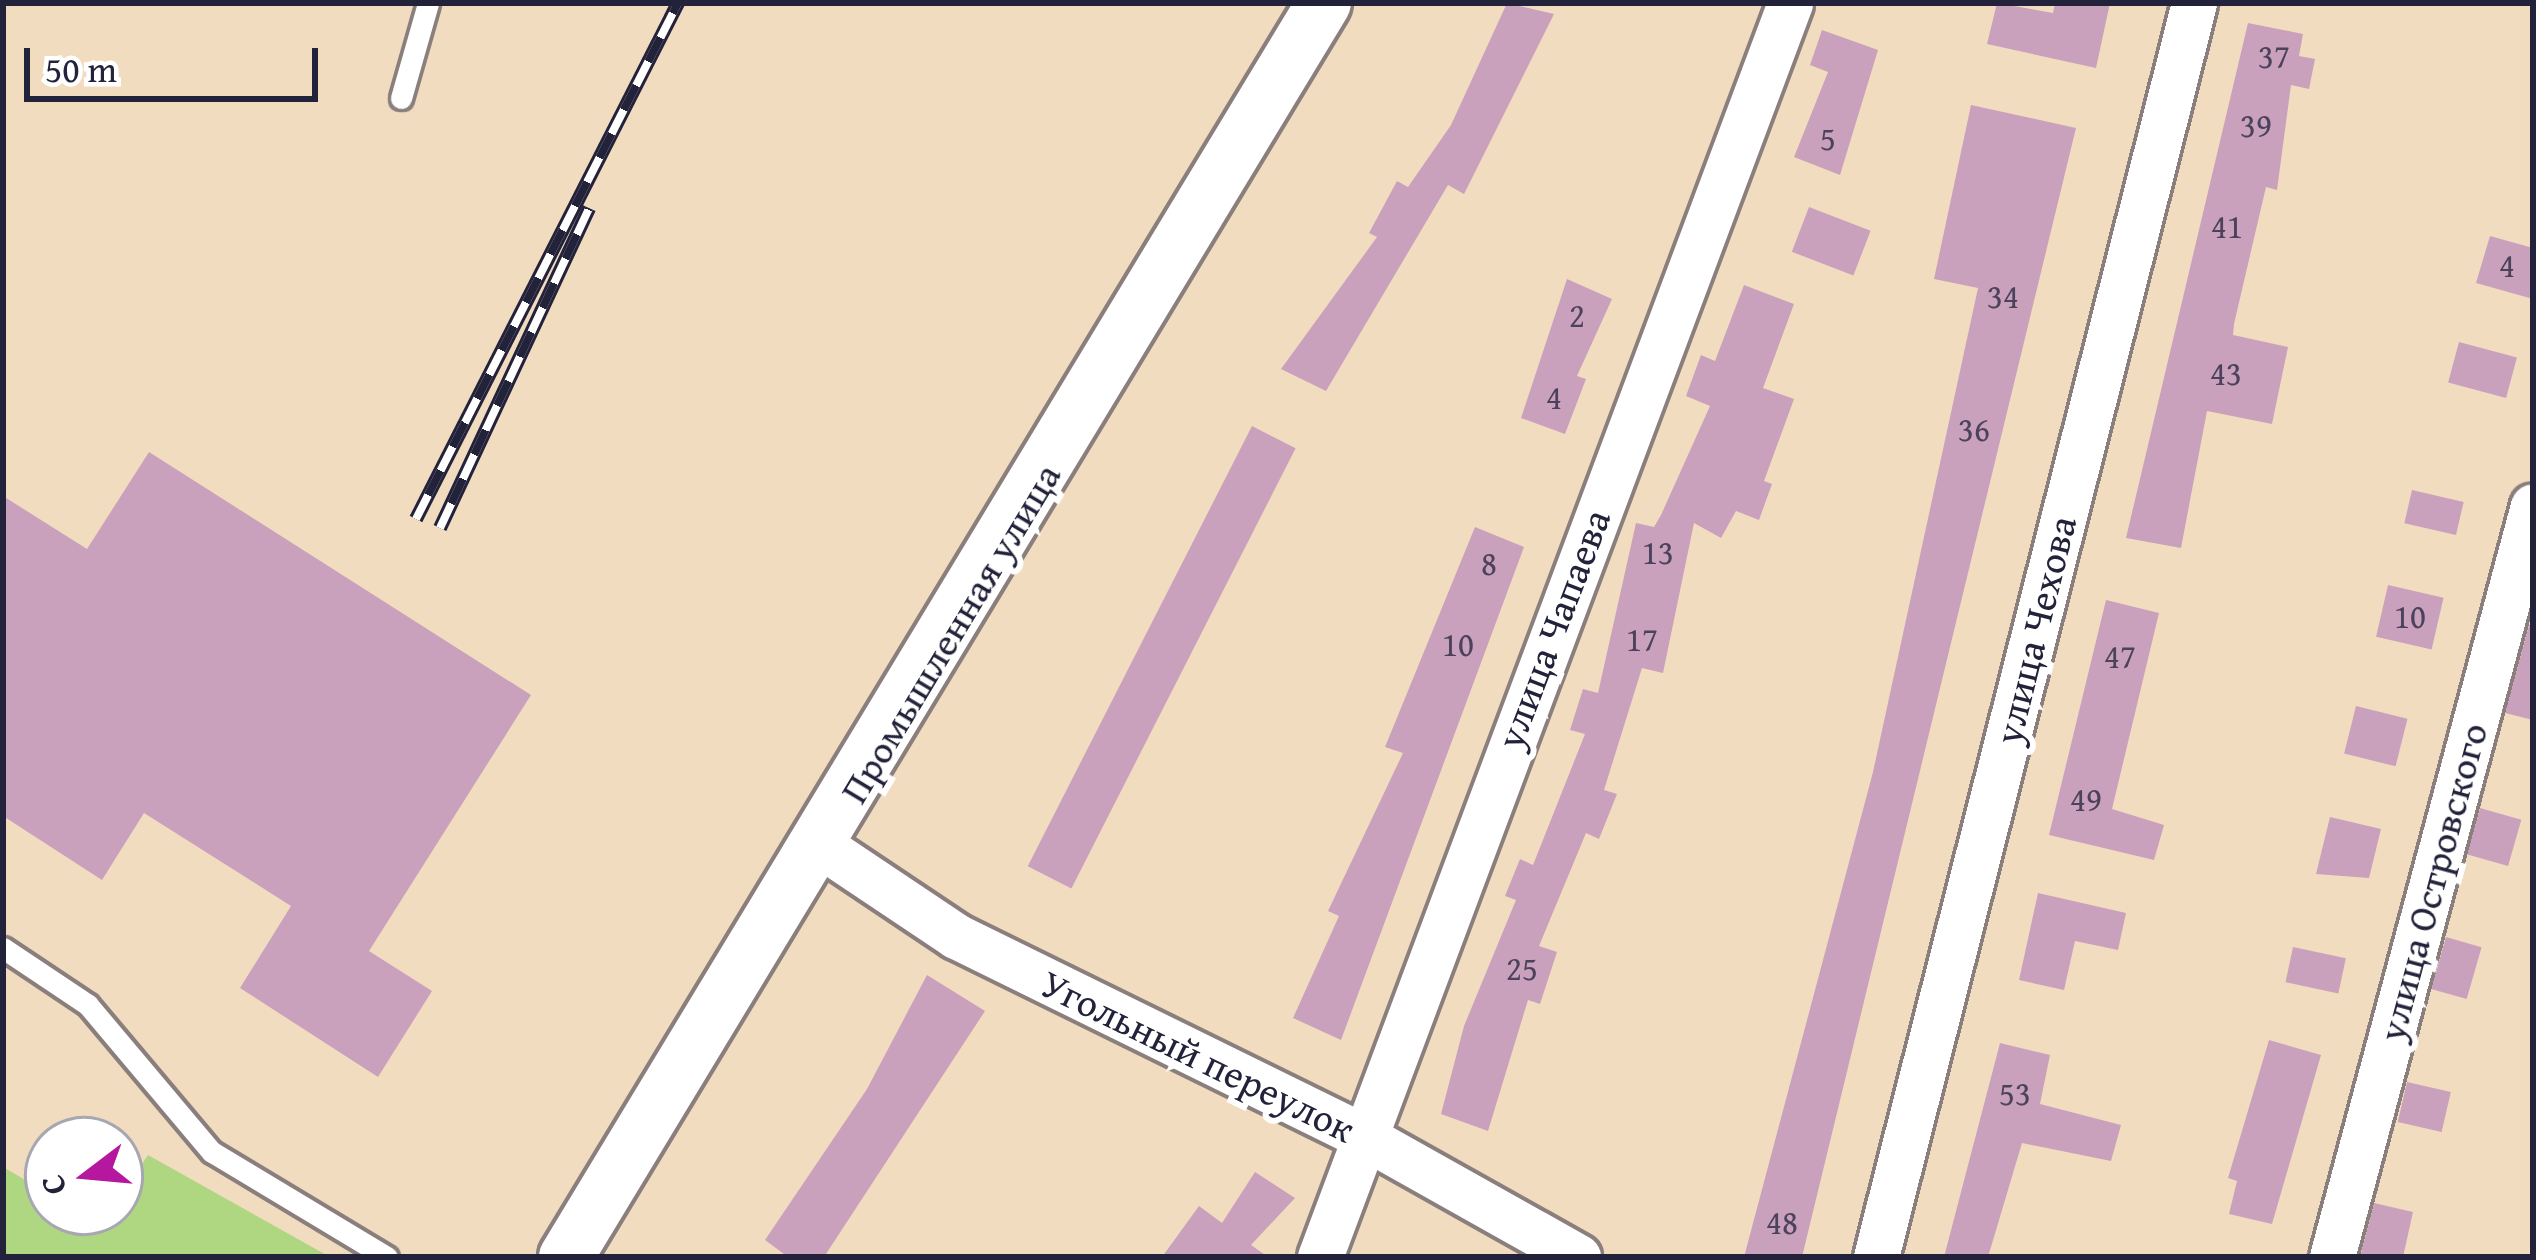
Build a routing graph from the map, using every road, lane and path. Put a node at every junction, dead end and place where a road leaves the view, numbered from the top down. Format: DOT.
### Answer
graph roads {
  1 [pos="428,3"];
  2 [pos="1324,3"];
  3 [pos="1790,3"];
  4 [pos="2194,3"];
  5 [pos="401,98"];
  6 [pos="2533,506"];
  7 [pos="823,848"];
  8 [pos="3,948"];
  9 [pos="1361,1136"];
  10 [pos="387,1257"];
  11 [pos="566,1257"];
  12 [pos="1320,1257"];
  13 [pos="1578,1257"];
  14 [pos="1876,1257"];
  15 [pos="2332,1257"];
  1 -- 5 [label="lane"];
  2 -- 7 [label="street, Промышленная улица"];
  3 -- 9 [label="street, улица Чапаева"];
  4 -- 14 [label="street, улица Чехова"];
  6 -- 15 [label="street, улица Островского"];
  7 -- 9 [label="street, Угольный переулок"];
  7 -- 11 [label="street, Промышленная улица"];
  8 -- 10 [label="lane"];
  9 -- 12 [label="street, улица Чапаева"];
  9 -- 13 [label="street, Угольный переулок"];
}
